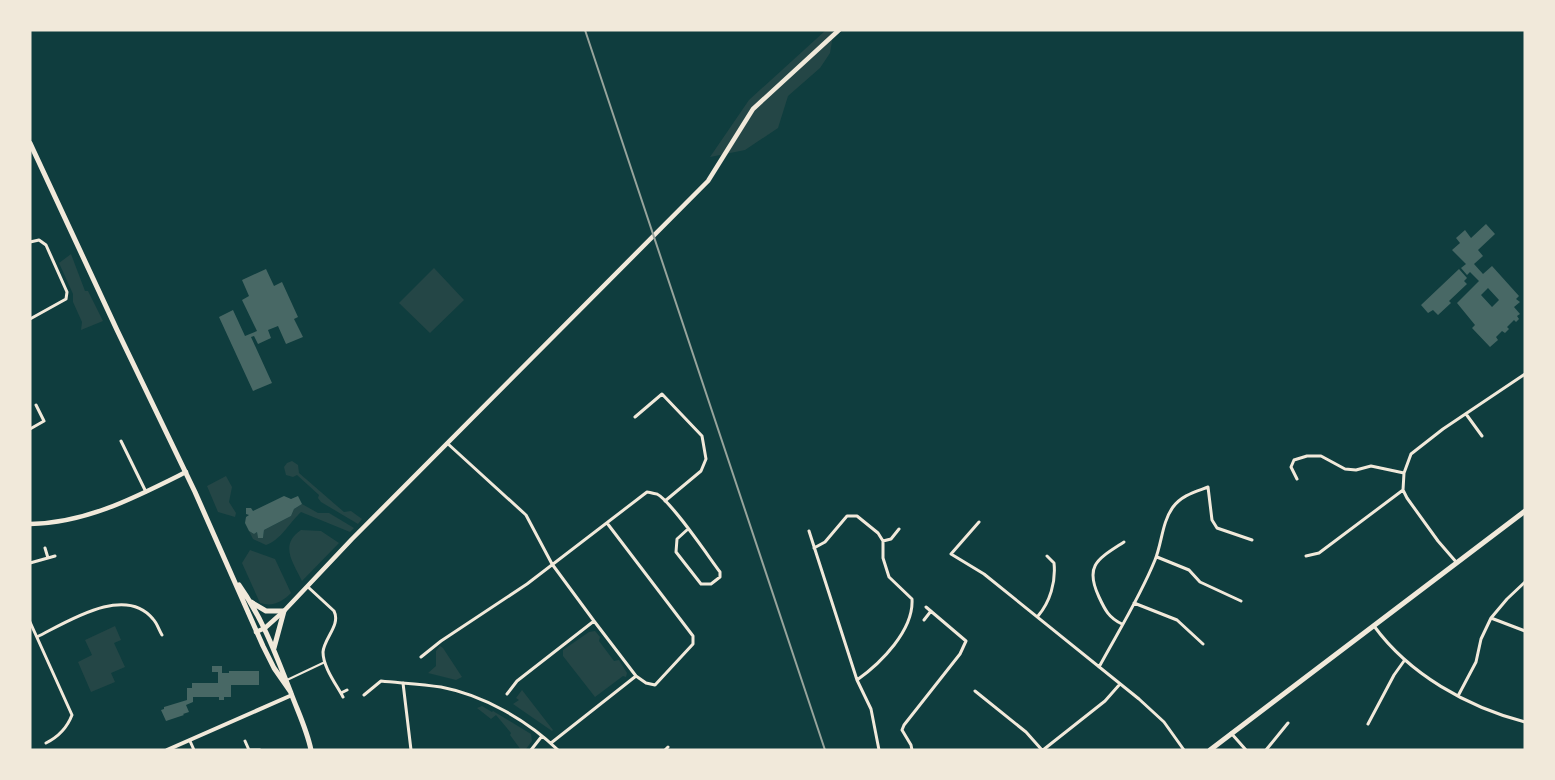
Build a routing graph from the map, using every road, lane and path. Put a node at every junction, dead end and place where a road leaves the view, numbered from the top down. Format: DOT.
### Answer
graph roads {
  1 [pos="839,30"];
  2 [pos="30,143"];
  3 [pos="30,242"];
  4 [pos="30,320"];
  5 [pos="1525,374"];
  6 [pos="36,405"];
  7 [pos="1466,414"];
  8 [pos="635,417"];
  9 [pos="30,429"];
  10 [pos="1482,436"];
  11 [pos="121,441"];
  12 [pos="447,443"];
  13 [pos="186,472"];
  14 [pos="1404,473"];
  15 [pos="1297,479"];
  16 [pos="1403,489"];
  17 [pos="146,492"];
  18 [pos="665,501"];
  19 [pos="1525,512"];
  20 [pos="979,522"];
  21 [pos="607,523"];
  22 [pos="30,524"];
  23 [pos="688,529"];
  24 [pos="899,530"];
  25 [pos="808,531"];
  26 [pos="1252,540"];
  27 [pos="883,541"];
  28 [pos="1124,542"];
  29 [pos="45,548"];
  30 [pos="814,548"];
  31 [pos="55,556"];
  32 [pos="1047,556"];
  33 [pos="1306,556"];
  34 [pos="1157,557"];
  35 [pos="48,558"];
  36 [pos="1457,562"];
  37 [pos="30,563"];
  38 [pos="552,564"];
  39 [pos="235,579"];
  40 [pos="1525,582"];
  41 [pos="306,586"];
  42 [pos="250,601"];
  43 [pos="1241,601"];
  44 [pos="1134,603"];
  45 [pos="926,608"];
  46 [pos="284,611"];
  47 [pos="930,611"];
  48 [pos="1038,616"];
  49 [pos="1491,618"];
  50 [pos="924,620"];
  51 [pos="594,621"];
  52 [pos="30,622"];
  53 [pos="1122,624"];
  54 [pos="1374,626"];
  55 [pos="265,628"];
  56 [pos="1525,630"];
  57 [pos="256,632"];
  58 [pos="162,635"];
  59 [pos="37,637"];
  60 [pos="1203,644"];
  61 [pos="274,648"];
  62 [pos="421,657"];
  63 [pos="1404,661"];
  64 [pos="325,662"];
  65 [pos="1099,667"];
  66 [pos="636,676"];
  67 [pos="287,680"];
  68 [pos="857,680"];
  69 [pos="403,683"];
  70 [pos="1120,684"];
  71 [pos="347,690"];
  72 [pos="975,691"];
  73 [pos="291,693"];
  74 [pos="364,694"];
  75 [pos="507,694"];
  76 [pos="1458,696"];
  77 [pos="1525,722"];
  78 [pos="1288,723"];
  79 [pos="1368,724"];
  80 [pos="1231,734"];
  81 [pos="542,736"];
  82 [pos="190,741"];
  83 [pos="245,741"];
  84 [pos="46,743"];
  85 [pos="551,743"];
  86 [pos="167,750"];
  87 [pos="194,750"];
  88 [pos="249,750"];
  89 [pos="260,750"];
  90 [pos="311,750"];
  91 [pos="411,750"];
  92 [pos="531,750"];
  93 [pos="558,750"];
  94 [pos="879,750"];
  95 [pos="912,750"];
  96 [pos="1043,750"];
  97 [pos="1184,750"];
  98 [pos="1210,750"];
  99 [pos="1246,750"];
  100 [pos="1266,750"];
  1 -- 12 [label="main road"];
  2 -- 13 [label="main road"];
  3 -- 4 [label="street"];
  5 -- 7 [label="street"];
  6 -- 9 [label="street"];
  7 -- 10 [label="street"];
  7 -- 14 [label="street"];
  8 -- 18 [label="street"];
  11 -- 17 [label="street"];
  12 -- 38 [label="street"];
  12 -- 41 [label="main road"];
  13 -- 17 [label="main road"];
  13 -- 39 [label="main road"];
  14 -- 15 [label="street"];
  14 -- 16 [label="street"];
  16 -- 33 [label="street"];
  16 -- 36 [label="street"];
  17 -- 22 [label="main road"];
  18 -- 21 [label="street"];
  18 -- 23 [label="street"];
  19 -- 36 [label="main road"];
  20 -- 48 [label="street"];
  21 -- 38 [label="street"];
  21 -- 66 [label="street"];
  23 -- 23 [label="street"];
  24 -- 27 [label="street"];
  25 -- 30 [label="street"];
  26 -- 34 [label="street"];
  27 -- 30 [label="street"];
  27 -- 68 [label="street"];
  28 -- 53 [label="street"];
  29 -- 35 [label="street"];
  30 -- 68 [label="street"];
  31 -- 35 [label="street"];
  32 -- 48 [label="street"];
  34 -- 43 [label="street"];
  34 -- 44 [label="street"];
  35 -- 37 [label="street"];
  36 -- 54 [label="main road"];
  38 -- 51 [label="street"];
  38 -- 62 [label="street"];
  39 -- 42 [label="main road"];
  39 -- 57 [label="main road"];
  40 -- 49 [label="street"];
  41 -- 46 [label="main road"];
  41 -- 64 [label="street"];
  42 -- 46 [label="main road"];
  42 -- 55 [label="main road"];
  44 -- 53 [label="street"];
  44 -- 60 [label="street"];
  45 -- 47 [label="street"];
  46 -- 55 [label="main road"];
  46 -- 61 [label="main road"];
  47 -- 50 [label="street"];
  47 -- 95 [label="street"];
  48 -- 65 [label="street"];
  49 -- 56 [label="street"];
  49 -- 76 [label="street"];
  51 -- 66 [label="street"];
  51 -- 75 [label="street"];
  52 -- 59 [label="street"];
  53 -- 65 [label="street"];
  54 -- 63 [label="street"];
  54 -- 80 [label="main road"];
  55 -- 57 [label="main road"];
  55 -- 61 [label="main road"];
  57 -- 73 [label="main road"];
  58 -- 59 [label="street"];
  59 -- 84 [label="street"];
  61 -- 67 [label="main road"];
  63 -- 76 [label="street"];
  63 -- 79 [label="street"];
  64 -- 67 [label="street"];
  64 -- 71 [label="street"];
  65 -- 70 [label="street"];
  66 -- 85 [label="street"];
  67 -- 73 [label="main road"];
  68 -- 94 [label="street"];
  69 -- 74 [label="street"];
  69 -- 81 [label="street"];
  69 -- 91 [label="street"];
  70 -- 96 [label="street"];
  70 -- 97 [label="street"];
  72 -- 96 [label="street"];
  73 -- 82 [label="street"];
  73 -- 90 [label="main road"];
  76 -- 77 [label="street"];
  78 -- 100 [label="street"];
  80 -- 98 [label="main road"];
  80 -- 99 [label="street"];
  81 -- 85 [label="street"];
  81 -- 92 [label="street"];
  82 -- 86 [label="street"];
  82 -- 87 [label="street"];
  83 -- 88 [label="street"];
  85 -- 93 [label="street"];
  88 -- 89 [label="street"];
}
